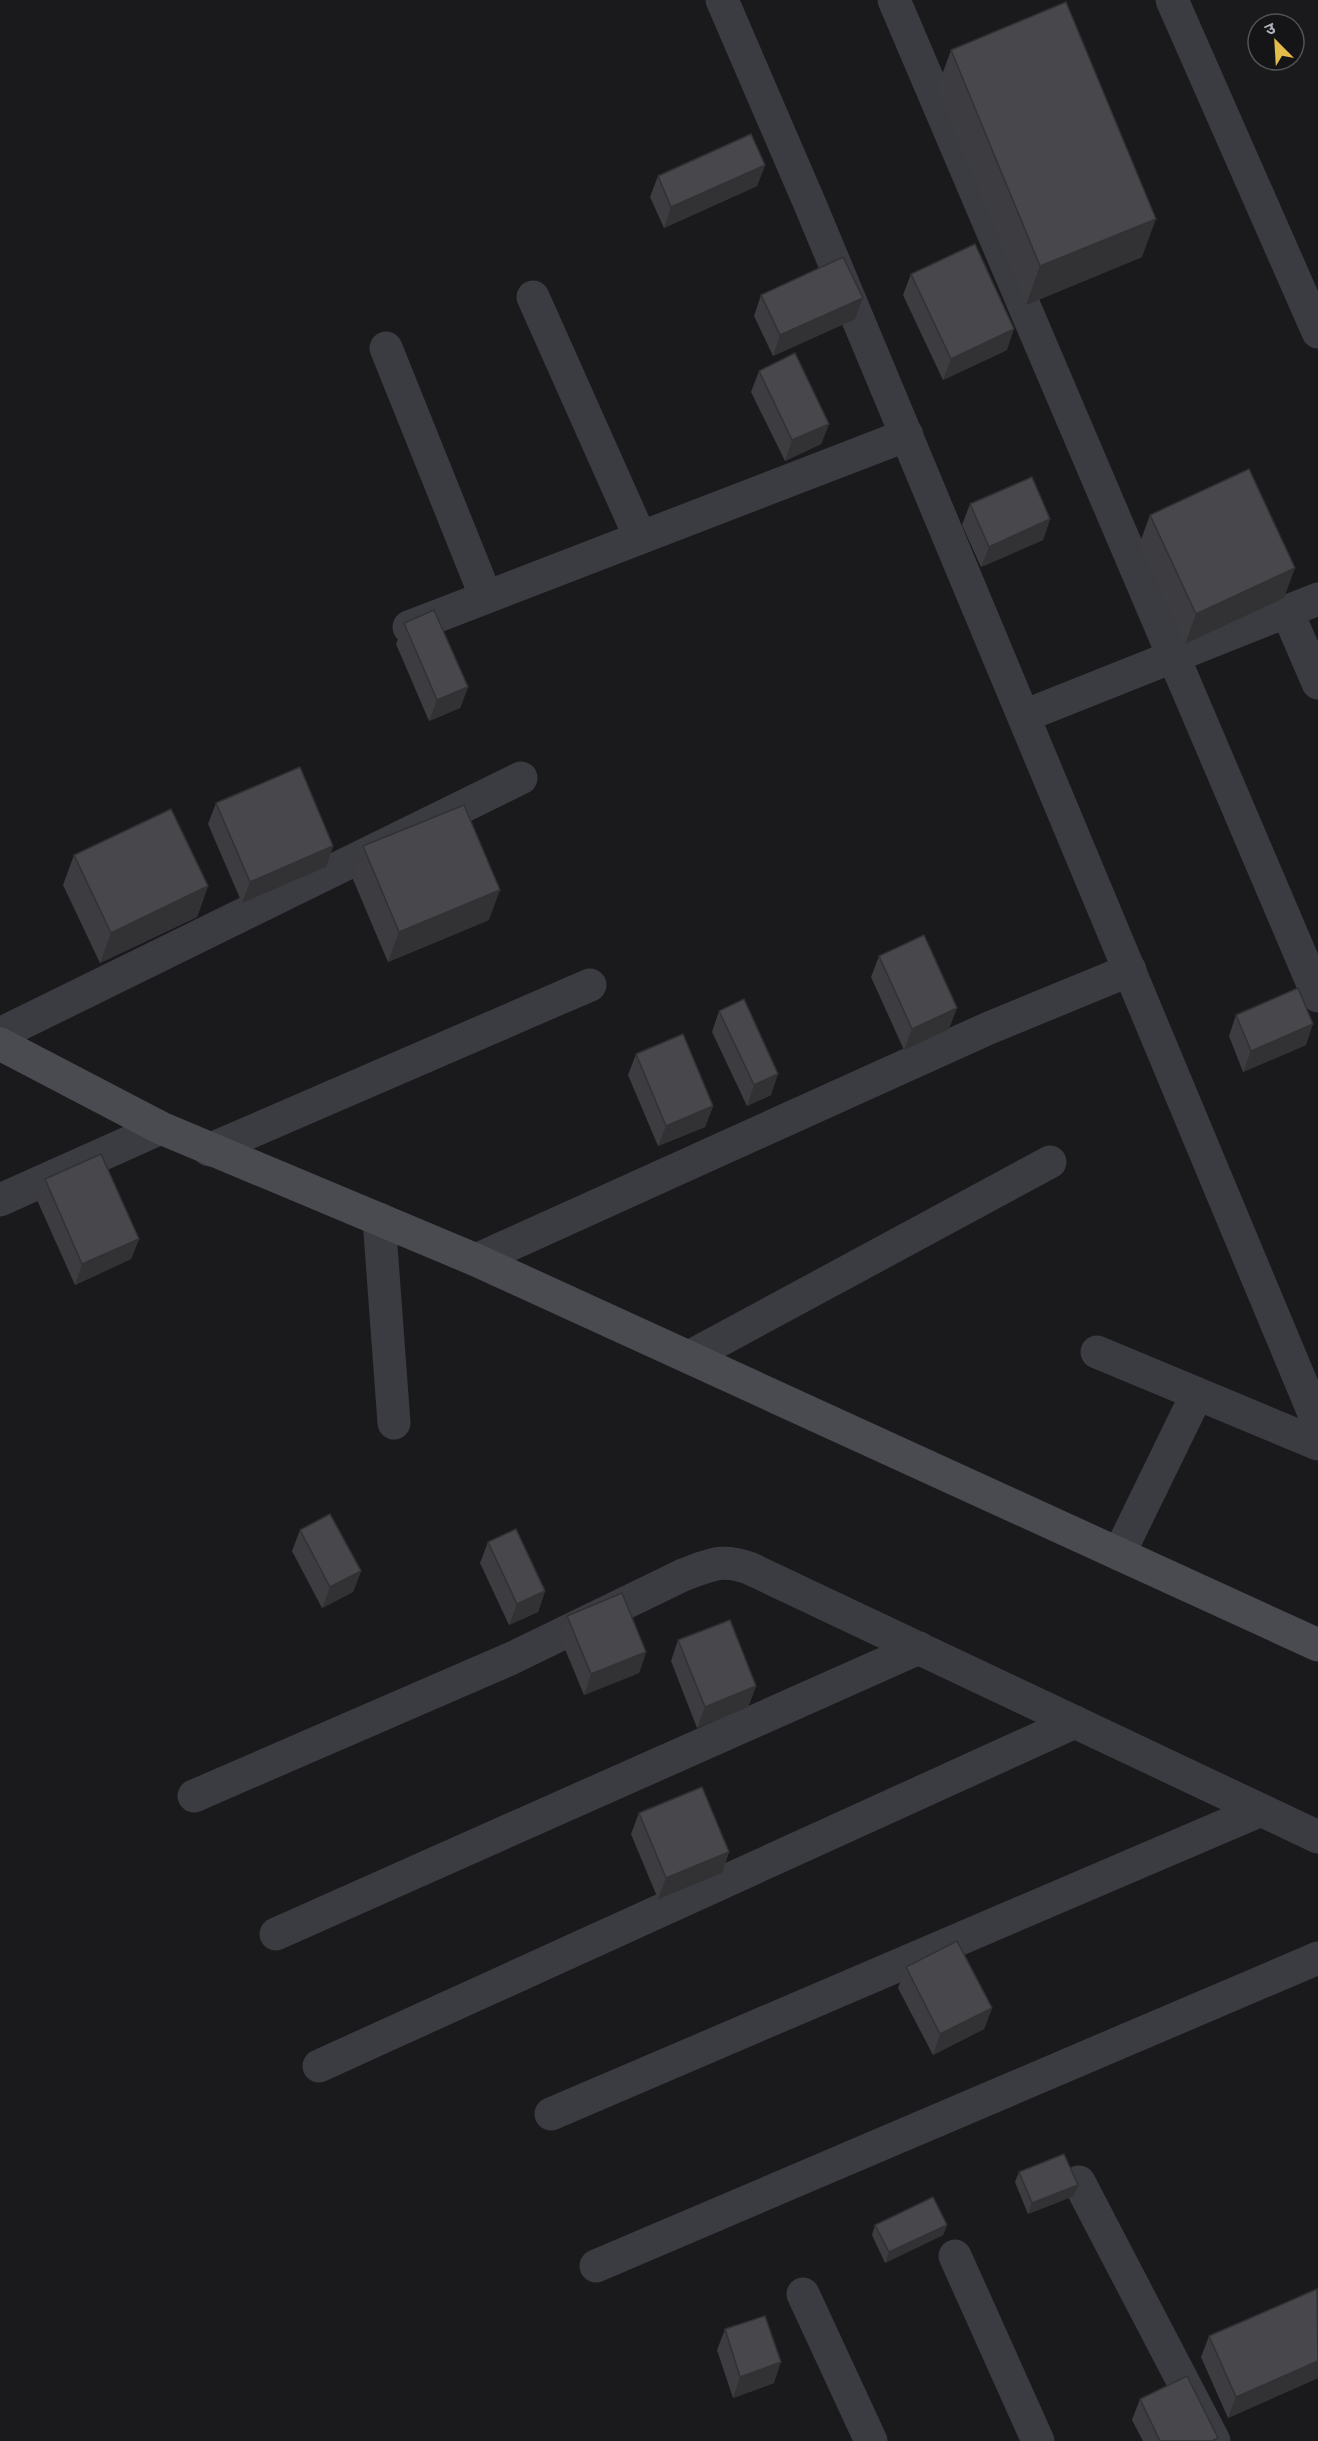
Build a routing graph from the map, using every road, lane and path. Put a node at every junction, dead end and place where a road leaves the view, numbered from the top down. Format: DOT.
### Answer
graph roads {
  1 [pos="722,0"];
  2 [pos="894,0"];
  3 [pos="1172,0"];
  4 [pos="533,297"];
  5 [pos="1318,332"];
  6 [pos="386,348"];
  7 [pos="907,435"];
  8 [pos="640,537"];
  9 [pos="486,597"];
  10 [pos="1318,599"];
  11 [pos="1287,611"];
  12 [pos="409,627"];
  13 [pos="1173,658"];
  14 [pos="1318,683"];
  15 [pos="1024,716"];
  16 [pos="521,778"];
  17 [pos="1130,970"];
  18 [pos="590,985"];
  19 [pos="1318,996"];
  20 [pos="0,1034"];
  21 [pos="0,1044"];
  22 [pos="161,1128"];
  23 [pos="209,1150"];
  24 [pos="1050,1162"];
  25 [pos="0,1200"];
  26 [pos="379,1219"];
  27 [pos="476,1260"];
  28 [pos="1096,1352"];
  29 [pos="689,1357"];
  30 [pos="1197,1394"];
  31 [pos="394,1423"];
  32 [pos="1318,1423"];
  33 [pos="1318,1444"];
  34 [pos="1119,1554"];
  35 [pos="1318,1645"];
  36 [pos="919,1648"];
  37 [pos="1075,1722"];
  38 [pos="194,1796"];
  39 [pos="1261,1810"];
  40 [pos="1318,1836"];
  41 [pos="276,1934"];
  42 [pos="1318,1958"];
  43 [pos="320,2067"];
  44 [pos="551,2114"];
  45 [pos="1079,2182"];
  46 [pos="955,2256"];
  47 [pos="596,2266"];
  48 [pos="803,2294"];
  49 [pos="871,2441"];
  50 [pos="1038,2441"];
  51 [pos="1214,2441"];
  1 -- 7 [label="street"];
  2 -- 13 [label="street"];
  3 -- 5 [label="street"];
  4 -- 8 [label="street"];
  6 -- 9 [label="street"];
  7 -- 8 [label="street"];
  7 -- 15 [label="street"];
  8 -- 9 [label="street"];
  9 -- 12 [label="street"];
  10 -- 11 [label="street"];
  11 -- 13 [label="street"];
  11 -- 14 [label="street"];
  13 -- 15 [label="street"];
  13 -- 19 [label="street"];
  15 -- 17 [label="street"];
  16 -- 20 [label="street"];
  17 -- 27 [label="street"];
  17 -- 32 [label="street"];
  18 -- 23 [label="street"];
  21 -- 22 [label="street"];
  22 -- 23 [label="street"];
  22 -- 25 [label="street"];
  23 -- 26 [label="street"];
  24 -- 29 [label="street"];
  26 -- 27 [label="street"];
  26 -- 31 [label="street"];
  27 -- 29 [label="street"];
  28 -- 30 [label="street"];
  29 -- 34 [label="street"];
  30 -- 33 [label="street"];
  30 -- 34 [label="street"];
  34 -- 35 [label="street"];
  36 -- 37 [label="street"];
  36 -- 38 [label="street"];
  36 -- 41 [label="street"];
  37 -- 39 [label="street"];
  37 -- 43 [label="street"];
  39 -- 40 [label="street"];
  39 -- 44 [label="street"];
  42 -- 47 [label="street"];
  45 -- 51 [label="street"];
  46 -- 50 [label="street"];
  48 -- 49 [label="street"];
}
